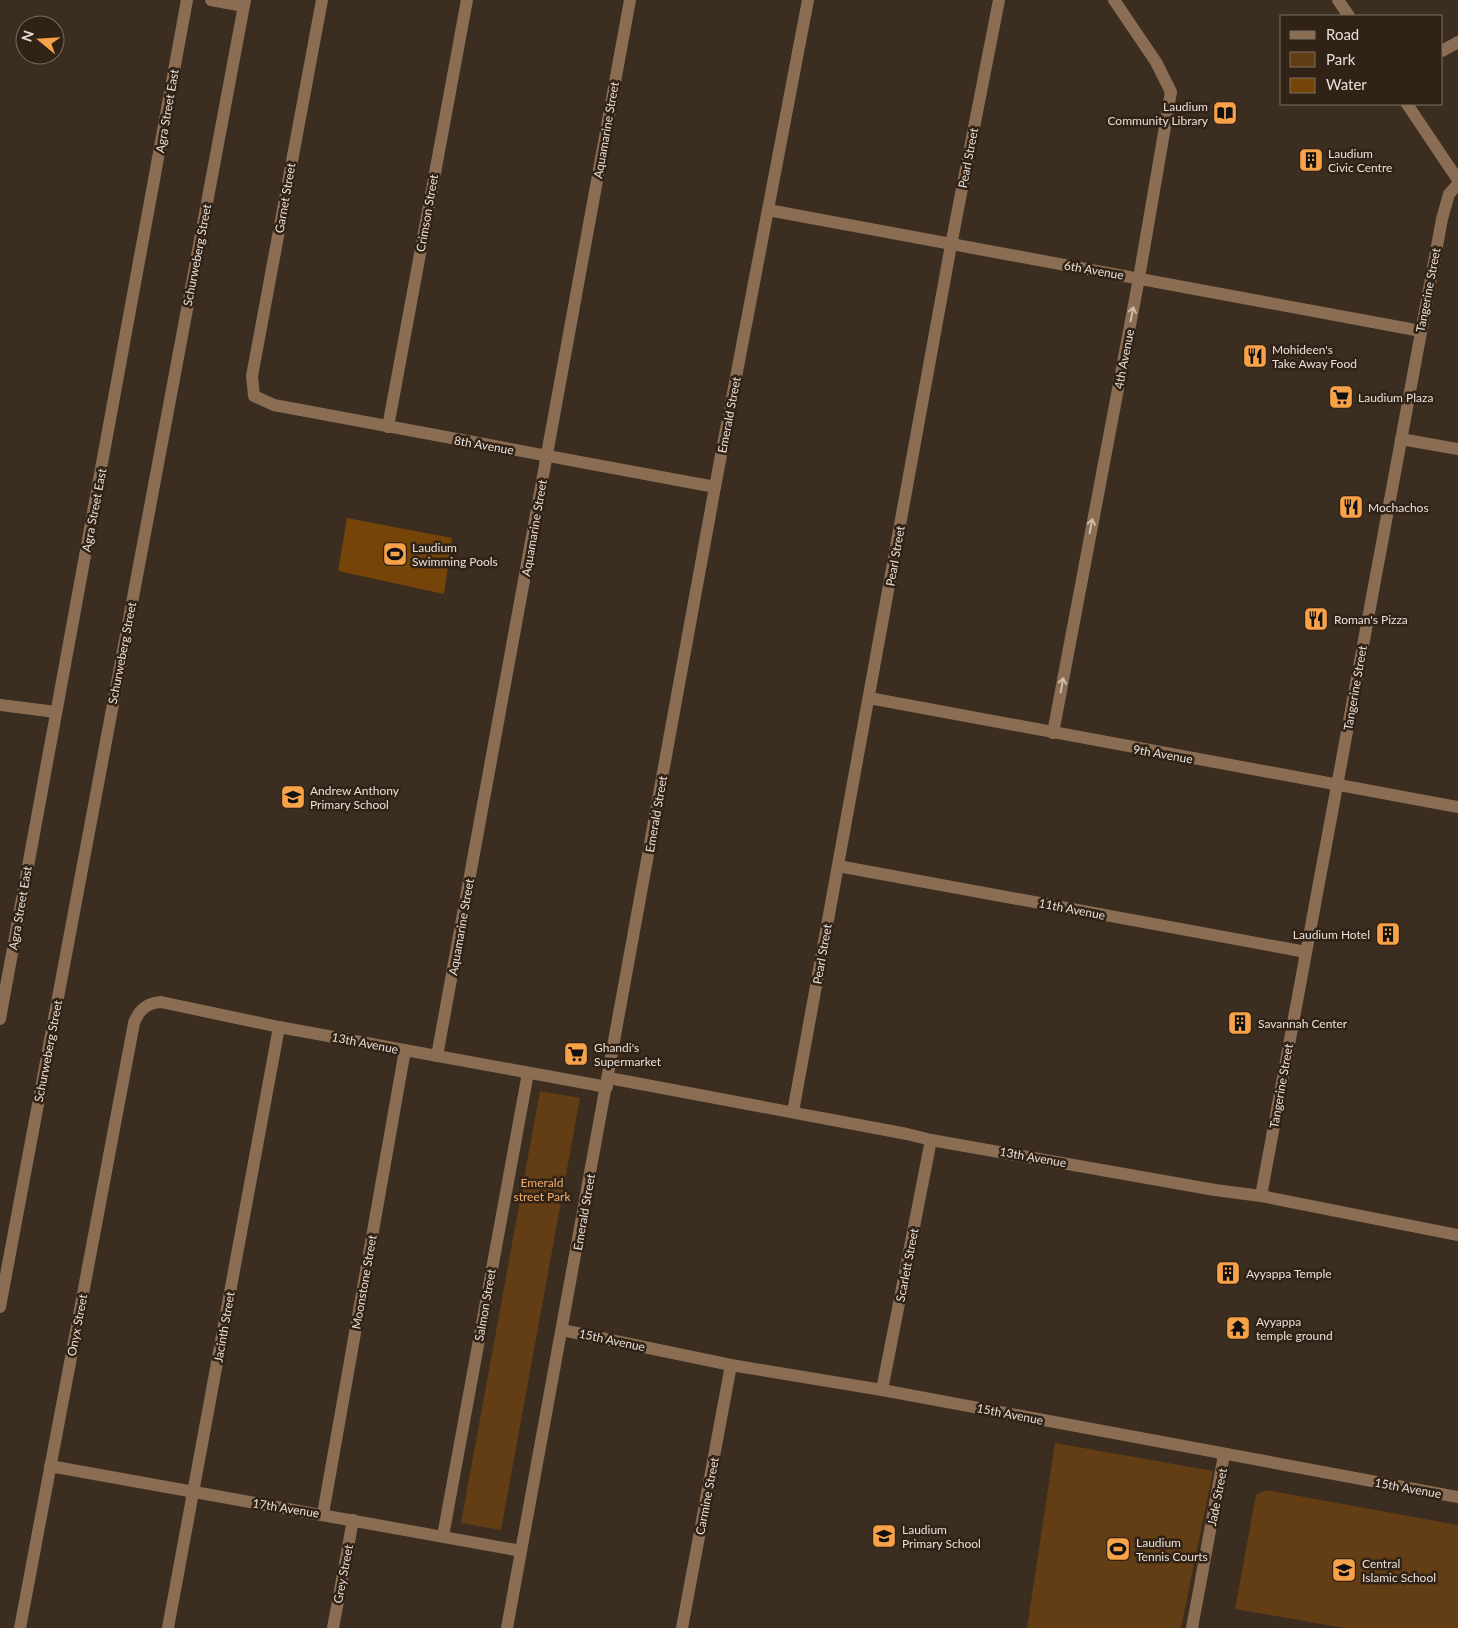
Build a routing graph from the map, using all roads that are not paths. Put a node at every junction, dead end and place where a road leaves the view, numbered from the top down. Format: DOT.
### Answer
graph roads {
  1 [pos="188,0"];
  2 [pos="211,0"];
  3 [pos="322,0"];
  4 [pos="467,0"];
  5 [pos="630,0"];
  6 [pos="808,0"];
  7 [pos="999,0"];
  8 [pos="1114,0"];
  9 [pos="1338,0"];
  10 [pos="245,3"];
  11 [pos="1348,15"];
  12 [pos="1458,42"];
  13 [pos="1443,50"];
  14 [pos="1408,105"];
  15 [pos="1458,180"];
  16 [pos="1458,184"];
  17 [pos="768,210"];
  18 [pos="951,245"];
  19 [pos="1139,278"];
  20 [pos="1421,330"];
  21 [pos="254,396"];
  22 [pos="388,427"];
  23 [pos="1401,438"];
  24 [pos="1458,449"];
  25 [pos="547,456"];
  26 [pos="715,487"];
  27 [pos="869,698"];
  28 [pos="0,705"];
  29 [pos="56,712"];
  30 [pos="1053,733"];
  31 [pos="1337,784"];
  32 [pos="1458,807"];
  33 [pos="838,866"];
  34 [pos="1306,952"];
  35 [pos="0,1019"];
  36 [pos="134,1023"];
  37 [pos="279,1027"];
  38 [pos="405,1050"];
  39 [pos="437,1056"];
  40 [pos="528,1073"];
  41 [pos="608,1083"];
  42 [pos="793,1112"];
  43 [pos="931,1140"];
  44 [pos="1261,1196"];
  45 [pos="1458,1235"];
  46 [pos="0,1307"];
  47 [pos="562,1330"];
  48 [pos="731,1365"];
  49 [pos="882,1390"];
  50 [pos="1224,1455"];
  51 [pos="50,1466"];
  52 [pos="193,1493"];
  53 [pos="1458,1497"];
  54 [pos="323,1514"];
  55 [pos="353,1520"];
  56 [pos="443,1536"];
  57 [pos="521,1551"];
  58 [pos="20,1628"];
  59 [pos="168,1628"];
  60 [pos="333,1628"];
  61 [pos="507,1628"];
  62 [pos="682,1628"];
  63 [pos="1192,1628"];
  1 -- 29 [label="street, Agra Street East"];
  2 -- 10 [label="street"];
  3 -- 21 [label="street, Garnet Street"];
  4 -- 22 [label="street, Crimson Street"];
  5 -- 25 [label="street, Aquamarine Street"];
  6 -- 17 [label="street, Emerald Street"];
  7 -- 18 [label="street, Pearl Street"];
  8 -- 19 [label="street, 4th Avenue"];
  9 -- 11 [label="street"];
  10 -- 46 [label="street, Schurweberg Street"];
  12 -- 13 [label="street"];
  14 -- 15 [label="street"];
  16 -- 20 [label="street, Tangerine Street"];
  17 -- 18 [label="street, 6th Avenue"];
  17 -- 26 [label="street, Emerald Street"];
  18 -- 19 [label="street, 6th Avenue"];
  18 -- 27 [label="street, Pearl Street"];
  19 -- 20 [label="street, 6th Avenue"];
  30 -- 19 [label="street, 4th Avenue, one-way"];
  20 -- 23 [label="street, Tangerine Street"];
  21 -- 22 [label="street, 8th Avenue"];
  22 -- 25 [label="street, 8th Avenue"];
  23 -- 24 [label="street"];
  23 -- 31 [label="street, Tangerine Street"];
  25 -- 26 [label="street, 8th Avenue"];
  25 -- 39 [label="street, Aquamarine Street"];
  26 -- 41 [label="street, Emerald Street"];
  27 -- 30 [label="street, 9th Avenue"];
  27 -- 33 [label="street, Pearl Street"];
  28 -- 29 [label="street"];
  29 -- 35 [label="street, Agra Street East"];
  30 -- 31 [label="street, 9th Avenue"];
  31 -- 32 [label="street, 9th Avenue"];
  31 -- 34 [label="street, Tangerine Street"];
  33 -- 34 [label="street, 11th Avenue"];
  33 -- 42 [label="street, Pearl Street"];
  34 -- 44 [label="street, Tangerine Street"];
  36 -- 37 [label="street, 13th Avenue"];
  36 -- 51 [label="street, Onyx Street"];
  37 -- 38 [label="street, 13th Avenue"];
  37 -- 52 [label="street, Jacinth Street"];
  38 -- 39 [label="street, 13th Avenue"];
  38 -- 54 [label="street, Moonstone Street"];
  39 -- 40 [label="street, 13th Avenue"];
  40 -- 41 [label="street, 13th Avenue"];
  40 -- 56 [label="street, Salmon Street"];
  41 -- 42 [label="street, 13th Avenue"];
  41 -- 47 [label="street, Emerald Street"];
  42 -- 43 [label="street, 13th Avenue"];
  43 -- 44 [label="street, 13th Avenue"];
  43 -- 49 [label="street, Scarlett Street"];
  44 -- 45 [label="street, 13th Avenue"];
  47 -- 48 [label="street, 15th Avenue"];
  47 -- 57 [label="street, Emerald Street"];
  48 -- 49 [label="street, 15th Avenue"];
  48 -- 62 [label="street, Carmine Street"];
  49 -- 50 [label="street, 15th Avenue"];
  50 -- 53 [label="street, 15th Avenue"];
  50 -- 63 [label="street, Jade Street"];
  51 -- 52 [label="street, 17th Avenue"];
  51 -- 58 [label="street, Onyx Street"];
  52 -- 54 [label="street, 17th Avenue"];
  52 -- 59 [label="street, Jacinth Street"];
  54 -- 55 [label="street, 17th Avenue"];
  55 -- 56 [label="street, 17th Avenue"];
  55 -- 60 [label="street, Grey Street"];
  56 -- 57 [label="street, 17th Avenue"];
  57 -- 61 [label="street, Emerald Street"];
}
